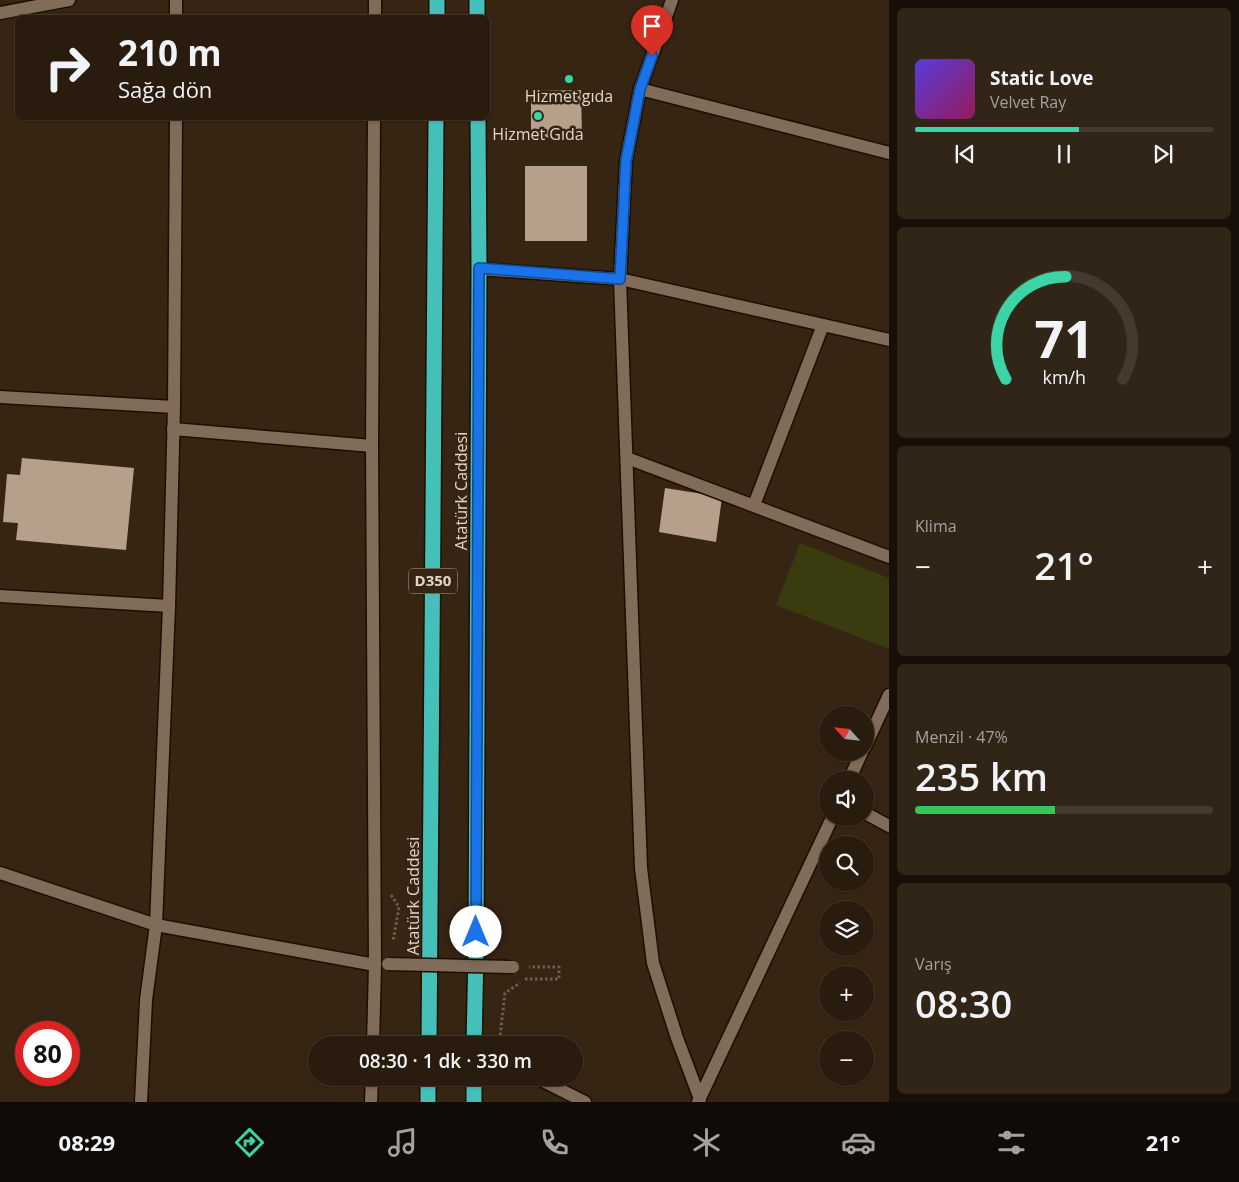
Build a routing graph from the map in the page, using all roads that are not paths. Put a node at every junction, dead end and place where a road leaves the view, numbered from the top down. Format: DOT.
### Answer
graph roads {
  1 [pos="69,0"];
  2 [pos="176,0"];
  3 [pos="375,0"];
  4 [pos="437,0"];
  5 [pos="477,0"];
  6 [pos="672,0"];
  7 [pos="0,13"];
  8 [pos="176,15"];
  9 [pos="375,15"];
  10 [pos="436,15"];
  11 [pos="477,15"];
  12 [pos="640,89"];
  13 [pos="176,120"];
  14 [pos="374,120"];
  15 [pos="436,120"];
  16 [pos="478,120"];
  17 [pos="889,153"];
  18 [pos="479,268"];
  19 [pos="620,279"];
  20 [pos="823,325"];
  21 [pos="889,340"];
  22 [pos="0,397"];
  23 [pos="174,407"];
  24 [pos="173,429"];
  25 [pos="372,446"];
  26 [pos="627,458"];
  27 [pos="754,505"];
  28 [pos="889,557"];
  29 [pos="0,596"];
  30 [pos="169,606"];
  31 [pos="889,695"];
  32 [pos="874,728"];
  33 [pos="874,818"];
  34 [pos="828,826"];
  35 [pos="889,826"];
  36 [pos="0,873"];
  37 [pos="156,925"];
  38 [pos="382,964"];
  39 [pos="513,967"];
  40 [pos="374,1036"];
  41 [pos="429,1036"];
  42 [pos="474,1036"];
  43 [pos="372,1086"];
  44 [pos="428,1086"];
  45 [pos="474,1086"];
  46 [pos="553,1086"];
  47 [pos="699,1100"];
  48 [pos="140,1102"];
  49 [pos="371,1102"];
  50 [pos="428,1102"];
  51 [pos="474,1102"];
  52 [pos="586,1102"];
  1 -- 7 [label="street"];
  2 -- 8 [label="street"];
  3 -- 9 [label="street"];
  4 -- 10 [label="highway"];
  5 -- 11 [label="highway"];
  6 -- 12 [label="street"];
  12 -- 17 [label="street"];
  12 -- 19 [label="street"];
  13 -- 23 [label="street"];
  14 -- 25 [label="street"];
  15 -- 41 [label="highway, Atatürk Caddesi / D350"];
  16 -- 18 [label="highway, Atatürk Caddesi / D350"];
  18 -- 19 [label="street"];
  18 -- 42 [label="highway, Atatürk Caddesi / D350"];
  19 -- 20 [label="street"];
  19 -- 26 [label="street"];
  20 -- 21 [label="street"];
  20 -- 27 [label="street"];
  22 -- 23 [label="street"];
  23 -- 24 [label="street"];
  24 -- 25 [label="street"];
  24 -- 30 [label="street"];
  25 -- 38 [label="street"];
  26 -- 27 [label="street"];
  26 -- 47 [label="street"];
  27 -- 28 [label="street"];
  29 -- 30 [label="street"];
  30 -- 37 [label="street"];
  31 -- 32 [label="street"];
  33 -- 35 [label="street"];
  34 -- 47 [label="street"];
  36 -- 37 [label="street"];
  37 -- 38 [label="street"];
  37 -- 48 [label="street"];
  38 -- 39 [label="street, bridge"];
  38 -- 40 [label="street"];
  43 -- 49 [label="street"];
  44 -- 50 [label="highway"];
  45 -- 51 [label="highway"];
  46 -- 52 [label="street"];
}
